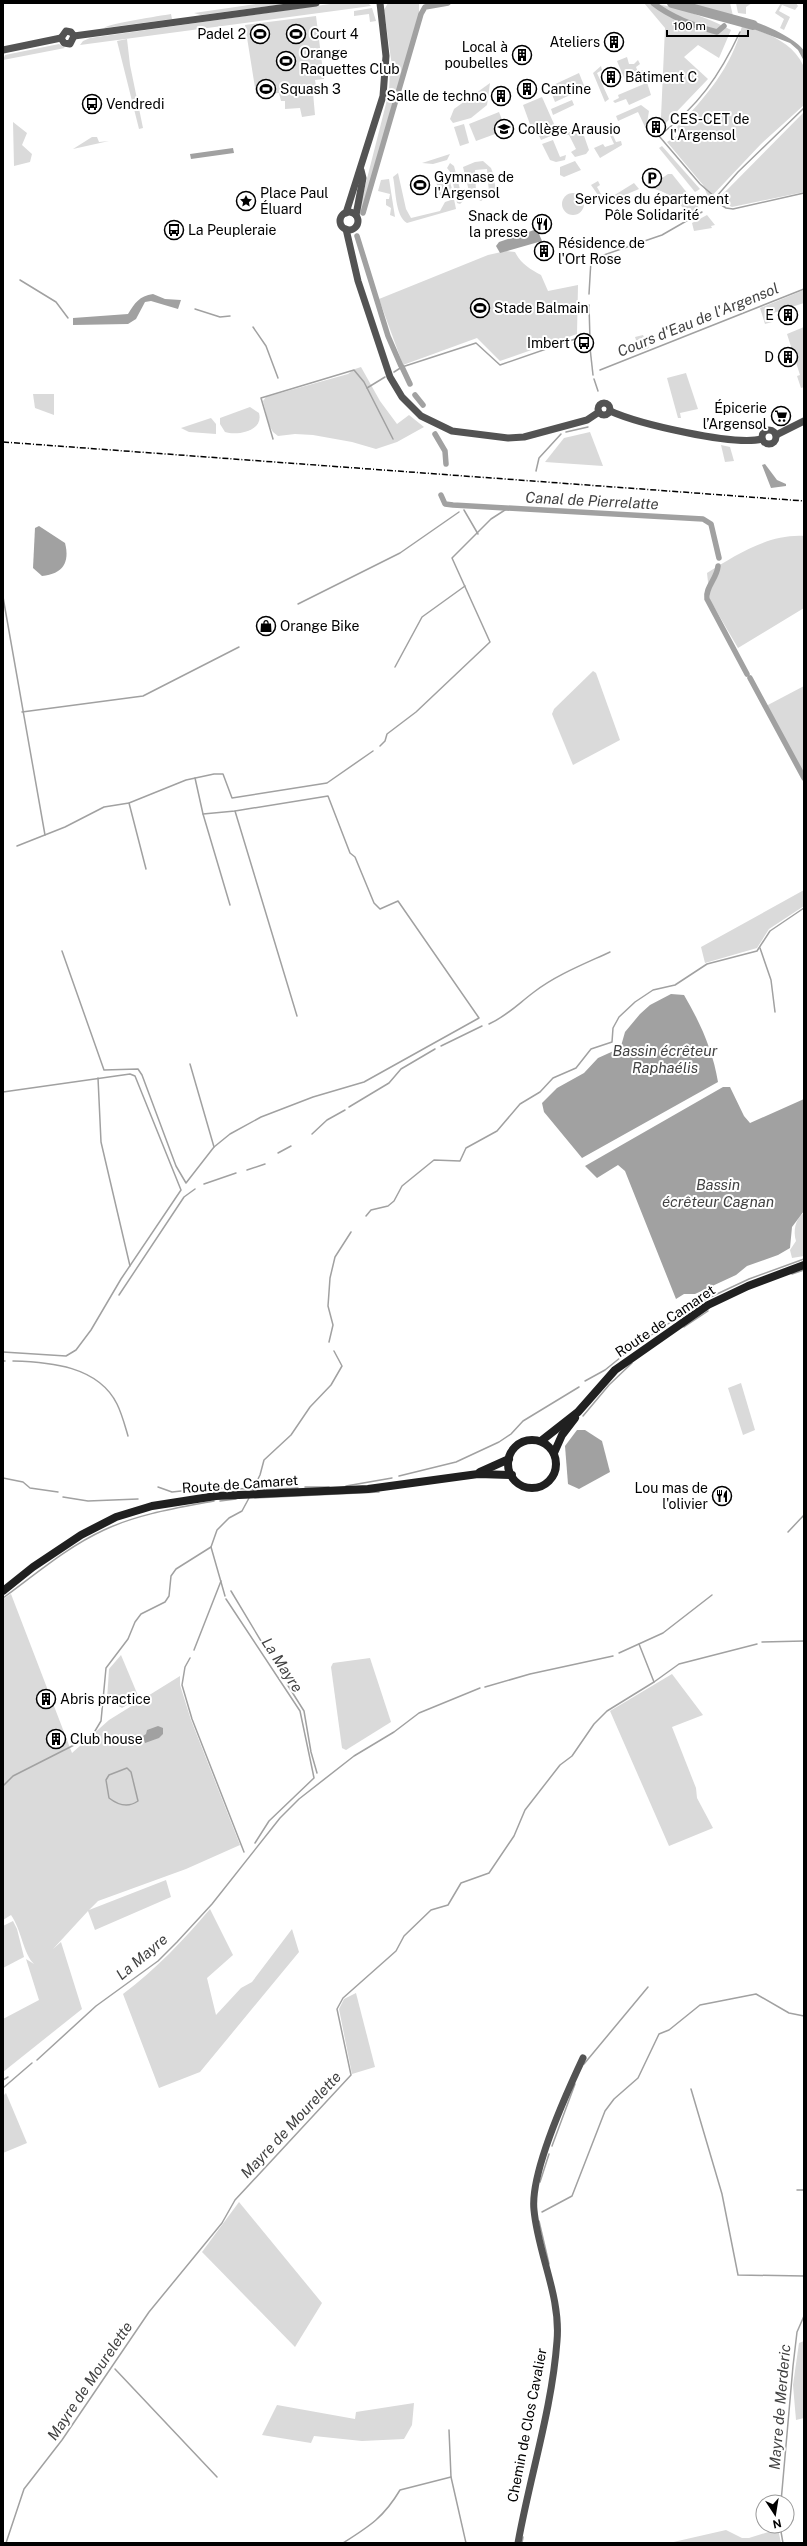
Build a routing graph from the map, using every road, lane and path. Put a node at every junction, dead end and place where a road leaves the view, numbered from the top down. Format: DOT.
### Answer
graph roads {
  1 [pos="316,3"];
  2 [pos="380,3"];
  3 [pos="3,50"];
  4 [pos="362,170"];
  5 [pos="346,213"];
  6 [pos="356,215"];
  7 [pos="350,229"];
  8 [pos="610,411"];
  9 [pos="599,412"];
  10 [pos="804,421"];
  11 [pos="804,1265"];
  12 [pos="578,1412"];
  13 [pos="541,1441"];
  14 [pos="554,1453"];
  15 [pos="509,1459"];
  16 [pos="478,1474"];
  17 [pos="512,1476"];
  18 [pos="3,1591"];
  19 [pos="583,2058"];
  20 [pos="518,2543"];
  1 -- 3 [label="street"];
  2 -- 4 [label="street"];
  4 -- 5 [label="street"];
  4 -- 6 [label="street"];
  5 -- 6 [label="street"];
  5 -- 7 [label="street"];
  6 -- 7 [label="street"];
  7 -- 9 [label="street"];
  8 -- 9 [label="street"];
  8 -- 9 [label="street"];
  8 -- 10 [label="street"];
  11 -- 12 [label="main road, Route de Camaret"];
  12 -- 13 [label="main road, Route de Camaret"];
  12 -- 14 [label="main road, Route de Camaret"];
  13 -- 14 [label="main road"];
  13 -- 15 [label="main road, Route de Camaret"];
  14 -- 17 [label="main road, Route de Camaret"];
  15 -- 16 [label="main road, Route de Camaret"];
  15 -- 17 [label="main road"];
  16 -- 17 [label="main road, Route de Camaret"];
  16 -- 18 [label="main road, Route de Camaret"];
  19 -- 20 [label="street, Chemin de Clos Cavalier"];
}
